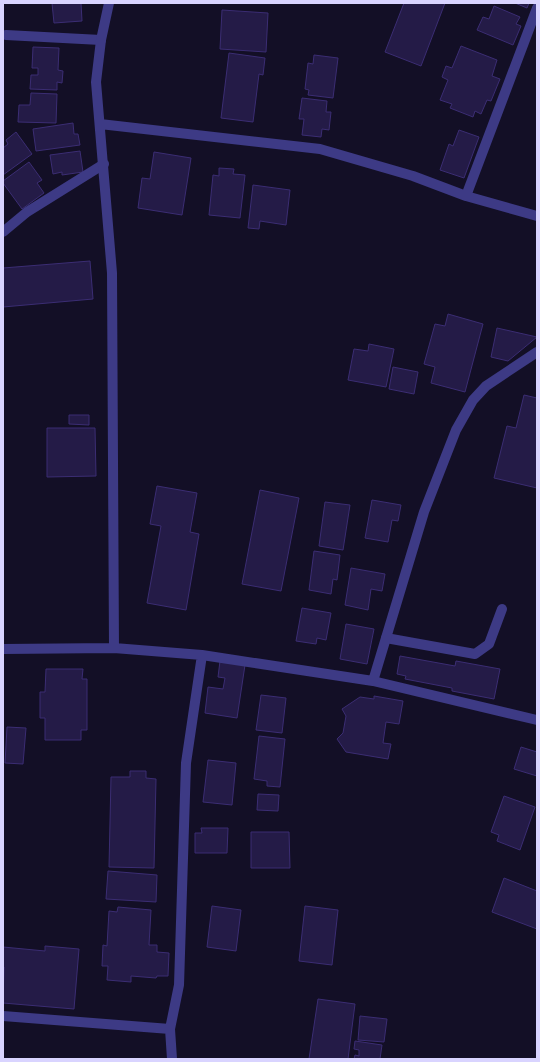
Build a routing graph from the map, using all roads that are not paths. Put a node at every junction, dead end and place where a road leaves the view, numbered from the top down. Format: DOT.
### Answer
graph roads {
  1 [pos="108,3"];
  2 [pos="537,8"];
  3 [pos="6,35"];
  4 [pos="101,40"];
  5 [pos="100,124"];
  6 [pos="104,164"];
  7 [pos="466,196"];
  8 [pos="537,216"];
  9 [pos="3,232"];
  10 [pos="537,352"];
  11 [pos="502,609"];
  12 [pos="386,638"];
  13 [pos="114,648"];
  14 [pos="3,649"];
  15 [pos="202,655"];
  16 [pos="373,681"];
  17 [pos="537,720"];
  18 [pos="3,1016"];
  19 [pos="170,1030"];
  20 [pos="172,1059"];
  1 -- 4 [label="street"];
  2 -- 7 [label="street"];
  3 -- 4 [label="street"];
  4 -- 5 [label="street"];
  5 -- 6 [label="street"];
  5 -- 7 [label="street"];
  6 -- 9 [label="street"];
  6 -- 13 [label="street"];
  7 -- 8 [label="street"];
  10 -- 12 [label="street"];
  11 -- 12 [label="street"];
  12 -- 16 [label="street"];
  13 -- 14 [label="street"];
  13 -- 15 [label="street"];
  15 -- 16 [label="street"];
  15 -- 19 [label="street"];
  16 -- 17 [label="street"];
  18 -- 19 [label="street"];
  19 -- 20 [label="street"];
}
